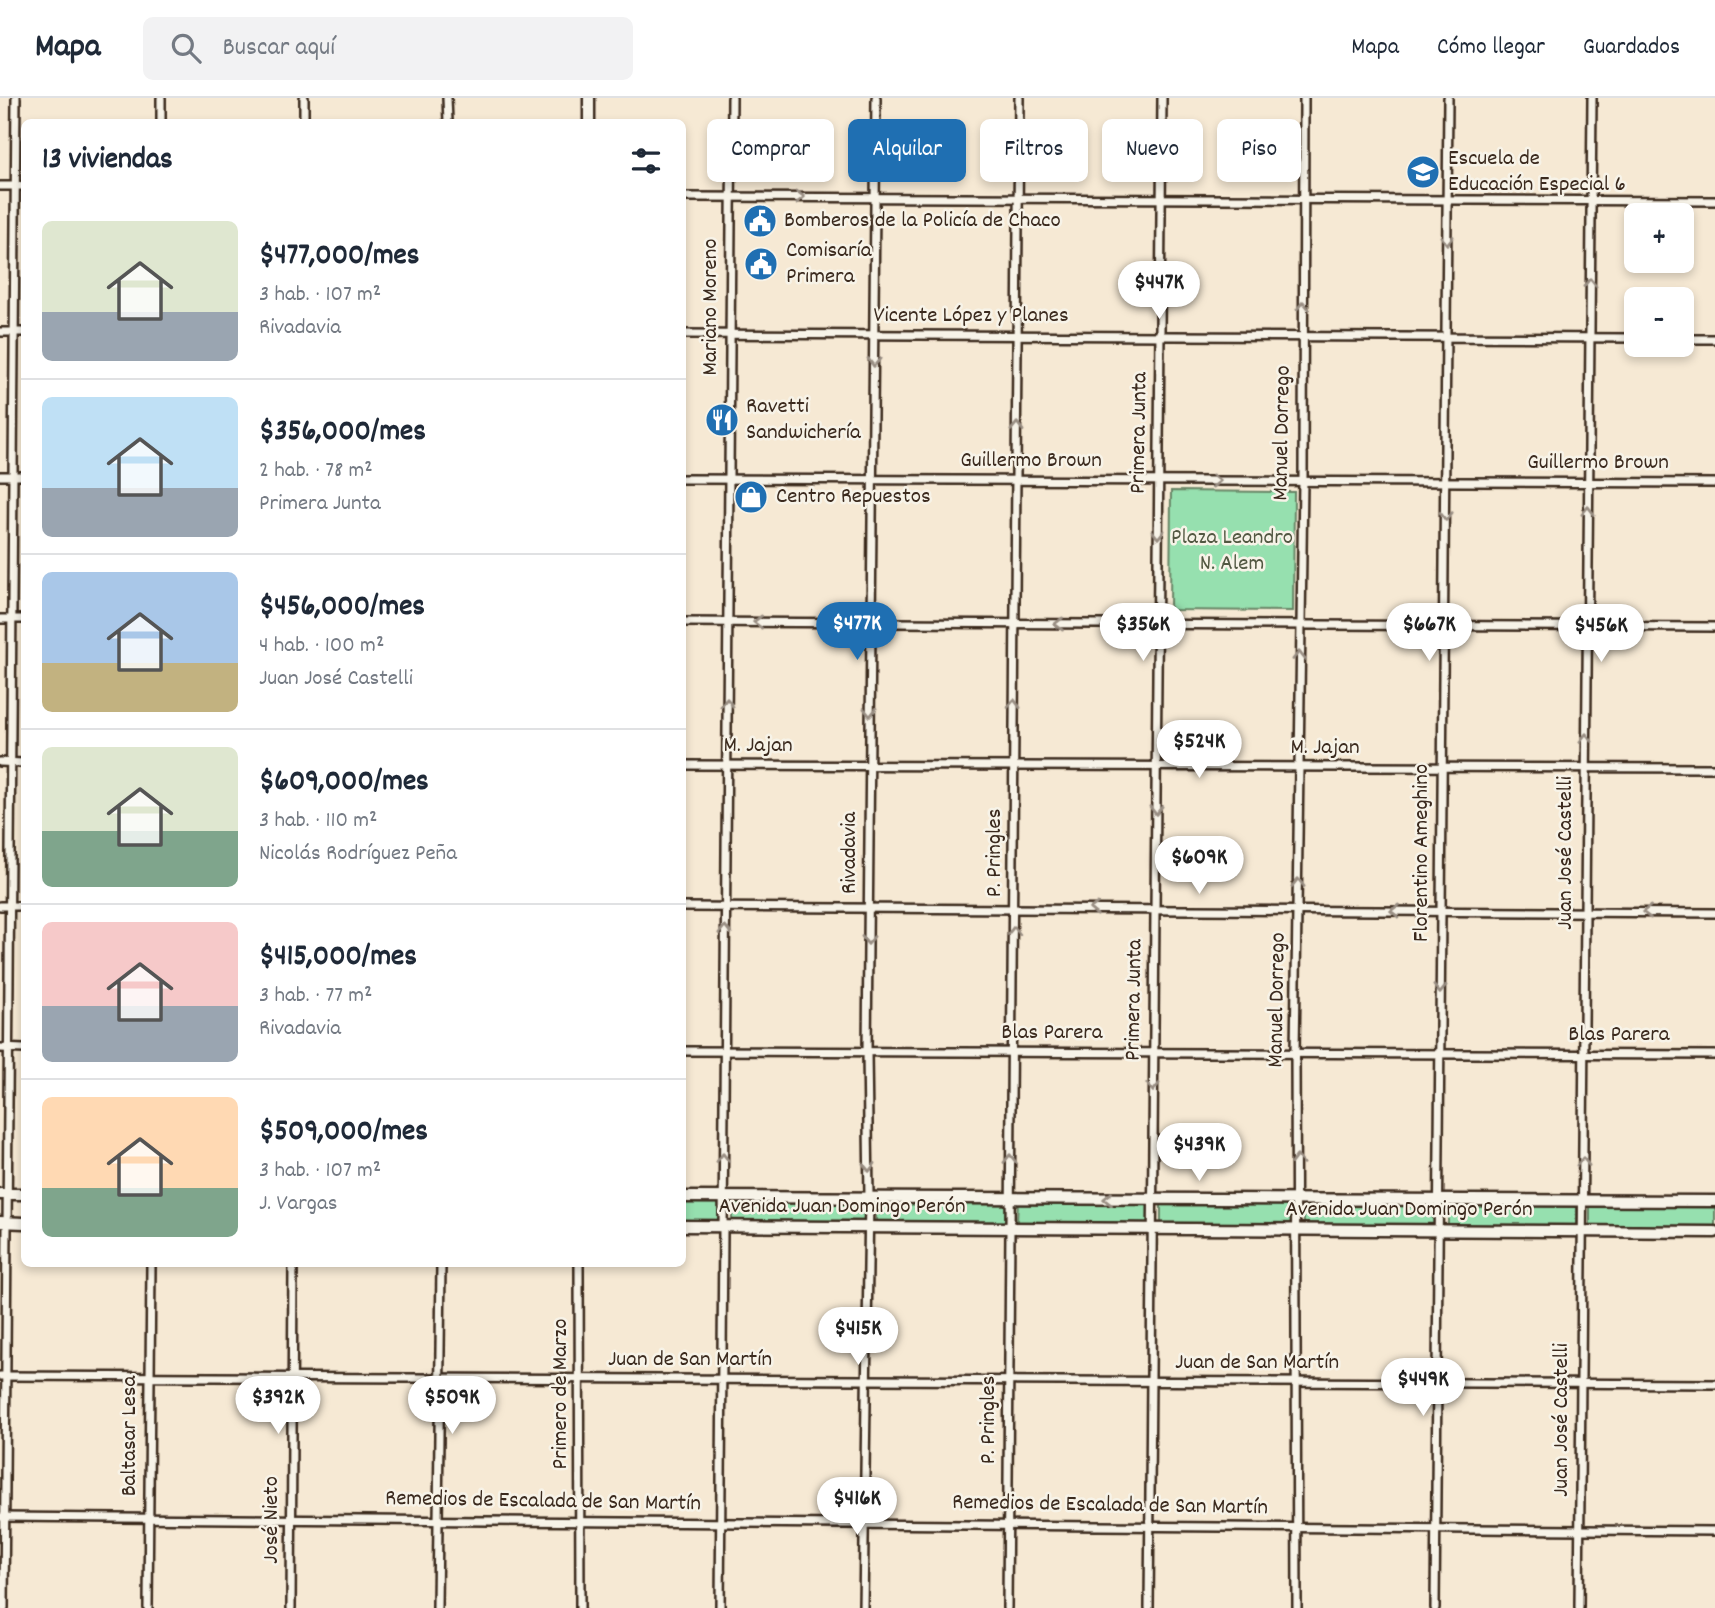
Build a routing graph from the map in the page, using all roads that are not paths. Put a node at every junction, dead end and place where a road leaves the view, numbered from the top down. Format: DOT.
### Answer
graph roads {
  1 [pos="16,98"];
  2 [pos="161,98"];
  3 [pos="304,98"];
  4 [pos="447,98"];
  5 [pos="589,98"];
  6 [pos="732,98"];
  7 [pos="876,98"];
  8 [pos="1019,98"];
  9 [pos="1162,98"];
  10 [pos="1304,98"];
  11 [pos="1448,98"];
  12 [pos="1592,98"];
  13 [pos="161,119"];
  14 [pos="304,119"];
  15 [pos="448,119"];
  16 [pos="589,119"];
  17 [pos="0,186"];
  18 [pos="15,186"];
  19 [pos="21,186"];
  20 [pos="686,197"];
  21 [pos="731,197"];
  22 [pos="874,198"];
  23 [pos="1018,198"];
  24 [pos="1160,199"];
  25 [pos="1302,200"];
  26 [pos="1447,200"];
  27 [pos="1591,201"];
  28 [pos="1715,201"];
  29 [pos="0,332"];
  30 [pos="16,332"];
  31 [pos="21,332"];
  32 [pos="686,334"];
  33 [pos="731,334"];
  34 [pos="874,335"];
  35 [pos="1160,335"];
  36 [pos="1018,337"];
  37 [pos="1304,337"];
  38 [pos="1448,337"];
  39 [pos="1590,338"];
  40 [pos="1624,338"];
  41 [pos="1694,339"];
  42 [pos="1715,339"];
  43 [pos="0,476"];
  44 [pos="13,476"];
  45 [pos="21,476"];
  46 [pos="686,479"];
  47 [pos="729,479"];
  48 [pos="872,480"];
  49 [pos="1016,480"];
  50 [pos="1158,481"];
  51 [pos="1303,481"];
  52 [pos="1447,482"];
  53 [pos="1588,483"];
  54 [pos="1715,483"];
  55 [pos="0,619"];
  56 [pos="12,619"];
  57 [pos="21,619"];
  58 [pos="686,622"];
  59 [pos="728,622"];
  60 [pos="871,623"];
  61 [pos="1015,623"];
  62 [pos="1157,624"];
  63 [pos="1299,625"];
  64 [pos="1443,625"];
  65 [pos="1587,626"];
  66 [pos="1715,627"];
  67 [pos="0,762"];
  68 [pos="11,762"];
  69 [pos="21,762"];
  70 [pos="686,765"];
  71 [pos="726,765"];
  72 [pos="870,765"];
  73 [pos="1014,766"];
  74 [pos="1156,766"];
  75 [pos="1298,767"];
  76 [pos="1442,767"];
  77 [pos="1586,768"];
  78 [pos="1715,768"];
  79 [pos="0,906"];
  80 [pos="10,906"];
  81 [pos="21,906"];
  82 [pos="686,907"];
  83 [pos="725,907"];
  84 [pos="1014,908"];
  85 [pos="869,909"];
  86 [pos="1156,909"];
  87 [pos="1298,911"];
  88 [pos="1441,911"];
  89 [pos="1585,912"];
  90 [pos="1715,913"];
  91 [pos="4,1048"];
  92 [pos="686,1051"];
  93 [pos="724,1051"];
  94 [pos="867,1052"];
  95 [pos="1011,1052"];
  96 [pos="1153,1053"];
  97 [pos="1295,1053"];
  98 [pos="1440,1054"];
  99 [pos="1584,1054"];
  100 [pos="1715,1055"];
  101 [pos="4,1194"];
  102 [pos="686,1197"];
  103 [pos="723,1197"];
  104 [pos="869,1197"];
  105 [pos="1010,1198"];
  106 [pos="1298,1198"];
  107 [pos="1152,1199"];
  108 [pos="1439,1200"];
  109 [pos="1583,1201"];
  110 [pos="1715,1202"];
  111 [pos="4,1222"];
  112 [pos="686,1226"];
  113 [pos="723,1226"];
  114 [pos="869,1227"];
  115 [pos="1010,1227"];
  116 [pos="1152,1228"];
  117 [pos="1298,1228"];
  118 [pos="1438,1229"];
  119 [pos="1583,1230"];
  120 [pos="1715,1232"];
  121 [pos="150,1267"];
  122 [pos="293,1267"];
  123 [pos="440,1267"];
  124 [pos="579,1267"];
  125 [pos="3,1376"];
  126 [pos="150,1377"];
  127 [pos="292,1378"];
  128 [pos="439,1379"];
  129 [pos="581,1379"];
  130 [pos="721,1380"];
  131 [pos="865,1381"];
  132 [pos="1009,1381"];
  133 [pos="1151,1382"];
  134 [pos="1298,1382"];
  135 [pos="1437,1383"];
  136 [pos="1581,1384"];
  137 [pos="1715,1384"];
  138 [pos="149,1516"];
  139 [pos="2,1518"];
  140 [pos="291,1518"];
  141 [pos="436,1519"];
  142 [pos="579,1522"];
  143 [pos="863,1522"];
  144 [pos="1008,1523"];
  145 [pos="720,1524"];
  146 [pos="1150,1525"];
  147 [pos="1298,1528"];
  148 [pos="1436,1529"];
  149 [pos="1580,1530"];
  150 [pos="1715,1531"];
  151 [pos="4,1608"];
  152 [pos="148,1608"];
  153 [pos="291,1608"];
  154 [pos="437,1608"];
  155 [pos="580,1608"];
  156 [pos="720,1608"];
  157 [pos="863,1608"];
  158 [pos="1007,1608"];
  159 [pos="1149,1608"];
  160 [pos="1297,1608"];
  161 [pos="1436,1608"];
  162 [pos="1579,1608"];
  1 -- 18 [label="street"];
  2 -- 13 [label="street"];
  3 -- 14 [label="street"];
  4 -- 15 [label="street"];
  5 -- 16 [label="main road"];
  6 -- 21 [label="street, Mariano Moreno"];
  7 -- 22 [label="street, Rivadavia"];
  8 -- 23 [label="street, P. Pringles"];
  9 -- 24 [label="street, Primera Junta"];
  10 -- 25 [label="street, Manuel Dorrego"];
  11 -- 26 [label="street, Florentino Ameghino"];
  12 -- 27 [label="street, Juan José Castelli"];
  17 -- 18 [label="street"];
  18 -- 19 [label="street"];
  18 -- 30 [label="street"];
  20 -- 21 [label="street"];
  21 -- 22 [label="street, one-way"];
  21 -- 33 [label="street, Mariano Moreno"];
  22 -- 23 [label="street"];
  22 -- 34 [label="street, Rivadavia"];
  23 -- 24 [label="street"];
  23 -- 36 [label="street, P. Pringles"];
  24 -- 25 [label="street"];
  24 -- 35 [label="street, Primera Junta"];
  25 -- 26 [label="street"];
  37 -- 25 [label="street, Manuel Dorrego, one-way"];
  26 -- 27 [label="street"];
  26 -- 38 [label="street, Florentino Ameghino, one-way"];
  27 -- 28 [label="street"];
  39 -- 27 [label="street, Juan José Castelli, one-way"];
  29 -- 30 [label="street"];
  30 -- 31 [label="street"];
  30 -- 44 [label="street"];
  32 -- 33 [label="street, Vicente López y Planes"];
  33 -- 34 [label="street, Vicente López y Planes"];
  33 -- 47 [label="street, Mariano Moreno"];
  34 -- 36 [label="street, Vicente López y Planes"];
  34 -- 48 [label="street, Rivadavia, one-way"];
  35 -- 36 [label="street, Vicente López y Planes"];
  35 -- 37 [label="street, Vicente López y Planes"];
  35 -- 50 [label="street, Primera Junta"];
  49 -- 36 [label="street, P. Pringles, one-way"];
  37 -- 38 [label="street, Vicente López y Planes"];
  37 -- 51 [label="street, Manuel Dorrego"];
  38 -- 39 [label="street, Vicente López y Planes"];
  38 -- 52 [label="street, Florentino Ameghino"];
  39 -- 40 [label="street, Vicente López y Planes"];
  39 -- 53 [label="street, Juan José Castelli"];
  41 -- 42 [label="street"];
  43 -- 44 [label="street"];
  44 -- 45 [label="street"];
  44 -- 56 [label="street"];
  46 -- 47 [label="street, Guillermo Brown"];
  47 -- 48 [label="street, Guillermo Brown"];
  47 -- 59 [label="street, Mariano Moreno"];
  48 -- 49 [label="street, Guillermo Brown"];
  48 -- 60 [label="street, Rivadavia"];
  49 -- 50 [label="street, Guillermo Brown"];
  49 -- 61 [label="street, P. Pringles"];
  50 -- 51 [label="street, Guillermo Brown, one-way"];
  50 -- 62 [label="street, Primera Junta, one-way"];
  51 -- 52 [label="street, Guillermo Brown"];
  51 -- 63 [label="street, Manuel Dorrego"];
  52 -- 53 [label="street, Guillermo Brown"];
  52 -- 64 [label="street, Florentino Ameghino, one-way"];
  53 -- 54 [label="street, Guillermo Brown"];
  65 -- 53 [label="street, Juan José Castelli, one-way"];
  55 -- 56 [label="street"];
  56 -- 57 [label="street"];
  56 -- 68 [label="street"];
  58 -- 59 [label="street"];
  60 -- 59 [label="street, one-way"];
  71 -- 59 [label="street, Mariano Moreno, one-way"];
  60 -- 61 [label="street"];
  60 -- 72 [label="street, Rivadavia, one-way"];
  62 -- 61 [label="street, one-way"];
  73 -- 61 [label="street, P. Pringles, one-way"];
  62 -- 63 [label="street"];
  62 -- 74 [label="street, Primera Junta"];
  63 -- 64 [label="street"];
  75 -- 63 [label="street, Manuel Dorrego, one-way"];
  64 -- 65 [label="street"];
  64 -- 76 [label="street, Florentino Ameghino"];
  65 -- 66 [label="street"];
  77 -- 65 [label="street, Juan José Castelli, one-way"];
  67 -- 68 [label="street"];
  68 -- 69 [label="street"];
  68 -- 80 [label="street"];
  70 -- 71 [label="street, M. Jajan"];
  71 -- 72 [label="street, M. Jajan"];
  71 -- 83 [label="street, Mariano Moreno"];
  72 -- 73 [label="street, M. Jajan"];
  72 -- 85 [label="street, Rivadavia"];
  73 -- 74 [label="street, M. Jajan"];
  73 -- 84 [label="street, P. Pringles"];
  74 -- 75 [label="street, M. Jajan"];
  74 -- 86 [label="street, Primera Junta, one-way"];
  75 -- 76 [label="street, M. Jajan"];
  87 -- 75 [label="street, Manuel Dorrego, one-way"];
  76 -- 77 [label="street, M. Jajan"];
  76 -- 88 [label="street, Florentino Ameghino"];
  77 -- 78 [label="street, M. Jajan"];
  77 -- 89 [label="street, Juan José Castelli"];
  79 -- 80 [label="street"];
  80 -- 81 [label="street"];
  80 -- 91 [label="street"];
  82 -- 83 [label="street"];
  83 -- 85 [label="street"];
  93 -- 83 [label="street, Mariano Moreno, one-way"];
  84 -- 85 [label="street"];
  86 -- 84 [label="street, one-way"];
  95 -- 84 [label="street, P. Pringles, one-way"];
  85 -- 94 [label="street, Rivadavia, one-way"];
  86 -- 87 [label="street"];
  86 -- 96 [label="street, Primera Junta"];
  88 -- 87 [label="street, one-way"];
  87 -- 97 [label="street, Manuel Dorrego"];
  88 -- 89 [label="street"];
  88 -- 98 [label="street, Florentino Ameghino, one-way"];
  90 -- 89 [label="street, one-way"];
  89 -- 99 [label="street, Juan José Castelli"];
  91 -- 101 [label="street"];
  92 -- 93 [label="street, Blas Parera"];
  93 -- 94 [label="street, Blas Parera"];
  103 -- 93 [label="street, Mariano Moreno, one-way"];
  94 -- 95 [label="street, Blas Parera"];
  94 -- 104 [label="street, Rivadavia, one-way"];
  95 -- 96 [label="street, Blas Parera"];
  105 -- 95 [label="street, P. Pringles, one-way"];
  96 -- 97 [label="street, Blas Parera"];
  96 -- 107 [label="street, Primera Junta, one-way"];
  97 -- 98 [label="street, Blas Parera"];
  106 -- 97 [label="street, Manuel Dorrego, one-way"];
  98 -- 99 [label="street, Blas Parera"];
  98 -- 108 [label="street, Florentino Ameghino"];
  99 -- 100 [label="street, Blas Parera"];
  109 -- 99 [label="street, Juan José Castelli, one-way"];
  101 -- 111 [label="street"];
  102 -- 103 [label="main road, Avenida Juan Domingo Perón"];
  103 -- 104 [label="main road, Avenida Juan Domingo Perón"];
  103 -- 113 [label="street, Mariano Moreno"];
  104 -- 105 [label="main road, Avenida Juan Domingo Perón"];
  104 -- 114 [label="street, Rivadavia"];
  107 -- 105 [label="main road, Avenida Juan Domingo Perón, one-way"];
  105 -- 115 [label="street, P. Pringles"];
  106 -- 107 [label="main road, Avenida Juan Domingo Perón"];
  106 -- 108 [label="main road, Avenida Juan Domingo Perón"];
  106 -- 117 [label="street, Manuel Dorrego"];
  107 -- 116 [label="street, Primera Junta"];
  108 -- 109 [label="main road, Avenida Juan Domingo Perón"];
  108 -- 118 [label="street, Florentino Ameghino"];
  109 -- 110 [label="main road, Avenida Juan Domingo Perón"];
  109 -- 119 [label="street, Juan José Castelli"];
  111 -- 125 [label="street"];
  112 -- 113 [label="main road, Avenida Juan Domingo Perón"];
  113 -- 114 [label="main road, Avenida Juan Domingo Perón"];
  113 -- 130 [label="street, Mariano Moreno"];
  114 -- 115 [label="main road, Avenida Juan Domingo Perón"];
  114 -- 131 [label="street, Rivadavia"];
  115 -- 116 [label="main road, Avenida Juan Domingo Perón"];
  115 -- 132 [label="street, P. Pringles"];
  116 -- 117 [label="main road, Avenida Juan Domingo Perón"];
  116 -- 133 [label="street, Primera Junta"];
  117 -- 118 [label="main road, Avenida Juan Domingo Perón"];
  117 -- 134 [label="street, Manuel Dorrego"];
  118 -- 119 [label="main road, Avenida Juan Domingo Perón"];
  118 -- 135 [label="street, Florentino Ameghino"];
  119 -- 120 [label="main road, Avenida Juan Domingo Perón"];
  119 -- 136 [label="street, Juan José Castelli"];
  121 -- 126 [label="street, Baltasar Lesa"];
  122 -- 127 [label="street, José Nieto"];
  123 -- 128 [label="street"];
  124 -- 129 [label="street, Primero de Marzo"];
  125 -- 126 [label="street, Juan de San Martín"];
  125 -- 139 [label="street"];
  126 -- 127 [label="street, Juan de San Martín"];
  126 -- 138 [label="street, Baltasar Lesa"];
  127 -- 128 [label="street, Juan de San Martín"];
  127 -- 140 [label="street, José Nieto"];
  128 -- 129 [label="street, Juan de San Martín"];
  128 -- 141 [label="street"];
  129 -- 130 [label="street, Juan de San Martín"];
  129 -- 142 [label="street, Primero de Marzo"];
  130 -- 131 [label="street, Juan de San Martín"];
  130 -- 145 [label="street, Mariano Moreno"];
  131 -- 132 [label="street, Juan de San Martín"];
  131 -- 143 [label="street, Rivadavia"];
  132 -- 133 [label="street, Juan de San Martín"];
  132 -- 144 [label="street, P. Pringles"];
  133 -- 134 [label="street, Juan de San Martín"];
  133 -- 146 [label="street, Primera Junta"];
  134 -- 135 [label="street, Juan de San Martín"];
  134 -- 147 [label="street, Manuel Dorrego"];
  135 -- 136 [label="street, Juan de San Martín"];
  135 -- 148 [label="street, Florentino Ameghino"];
  136 -- 137 [label="street, Juan de San Martín"];
  136 -- 149 [label="street, Juan José Castelli"];
  138 -- 139 [label="street, Remedios de Escalada de San Martín"];
  138 -- 140 [label="street, Remedios de Escalada de San Martín"];
  138 -- 152 [label="street, Baltasar Lesa"];
  139 -- 151 [label="street"];
  140 -- 141 [label="street, Remedios de Escalada de San Martín"];
  140 -- 153 [label="street, José Nieto"];
  141 -- 142 [label="street, Remedios de Escalada de San Martín"];
  141 -- 154 [label="street"];
  142 -- 145 [label="street, Remedios de Escalada de San Martín"];
  142 -- 155 [label="street, Primero de Marzo"];
  143 -- 144 [label="street, Remedios de Escalada de San Martín"];
  143 -- 145 [label="street, Remedios de Escalada de San Martín"];
  143 -- 157 [label="street, Rivadavia"];
  144 -- 146 [label="street, Remedios de Escalada de San Martín"];
  144 -- 158 [label="street, P. Pringles"];
  145 -- 156 [label="street, Mariano Moreno"];
  146 -- 147 [label="street, Remedios de Escalada de San Martín"];
  146 -- 159 [label="street, Primera Junta"];
  147 -- 148 [label="street, Remedios de Escalada de San Martín"];
  147 -- 160 [label="street, Manuel Dorrego"];
  148 -- 149 [label="street, Remedios de Escalada de San Martín"];
  148 -- 161 [label="street, Florentino Ameghino"];
  149 -- 150 [label="street, Remedios de Escalada de San Martín"];
  149 -- 162 [label="street, Juan José Castelli"];
}
